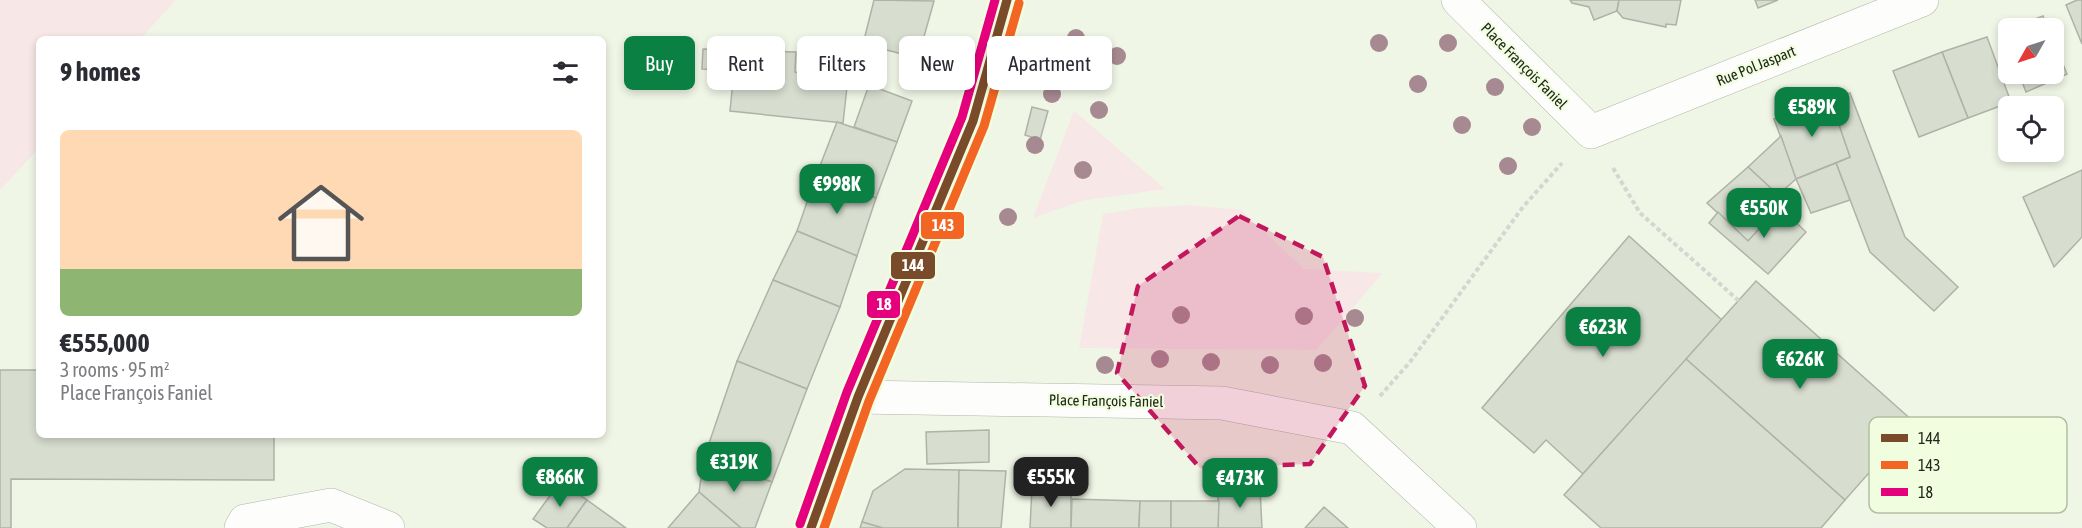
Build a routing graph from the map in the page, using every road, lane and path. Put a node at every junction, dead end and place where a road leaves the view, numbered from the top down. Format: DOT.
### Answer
graph roads {
  1 [pos="1007,0"];
  2 [pos="1458,0"];
  3 [pos="1922,0"];
  4 [pos="1591,132"];
  5 [pos="1738,301"];
  6 [pos="858,397"];
  7 [pos="1352,428"];
  8 [pos="240,528"];
  9 [pos="388,528"];
  10 [pos="811,528"];
  11 [pos="1460,528"];
  1 -- 6 [label="street"];
  2 -- 4 [label="street, Place François Faniel"];
  3 -- 4 [label="street, Rue Pol Jaspart"];
  4 -- 5 [label="path"];
  4 -- 7 [label="path"];
  6 -- 7 [label="street, Place François Faniel"];
  6 -- 10 [label="street"];
  7 -- 11 [label="street"];
  8 -- 9 [label="street"];
}
